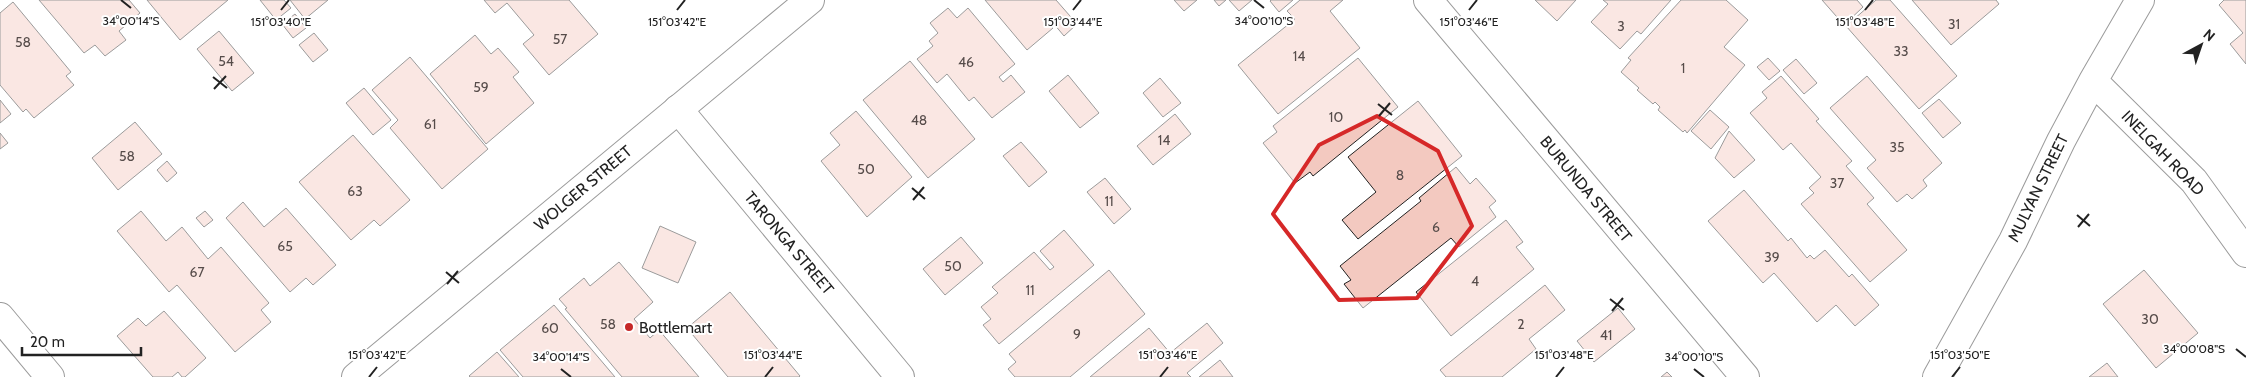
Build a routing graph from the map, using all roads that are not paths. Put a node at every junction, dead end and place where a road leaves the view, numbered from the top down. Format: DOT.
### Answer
graph roads {
  1 [pos="810,0"];
  2 [pos="1428,0"];
  3 [pos="2140,0"];
  4 [pos="2093,81"];
  5 [pos="678,109"];
  6 [pos="2246,253"];
  7 [pos="0,317"];
  8 [pos="50,377"];
  9 [pos="356,377"];
  10 [pos="900,377"];
  11 [pos="1745,377"];
  12 [pos="1937,377"];
  1 -- 5 [label="street, WOLGER STREET"];
  2 -- 11 [label="street, BURUNDA STREET"];
  3 -- 4 [label="street, MULYAN STREET"];
  4 -- 6 [label="street, INELGAH ROAD"];
  4 -- 12 [label="street, MULYAN STREET"];
  5 -- 9 [label="street, WOLGER STREET"];
  5 -- 10 [label="street, TARONGA STREET"];
  7 -- 8 [label="street"];
}
